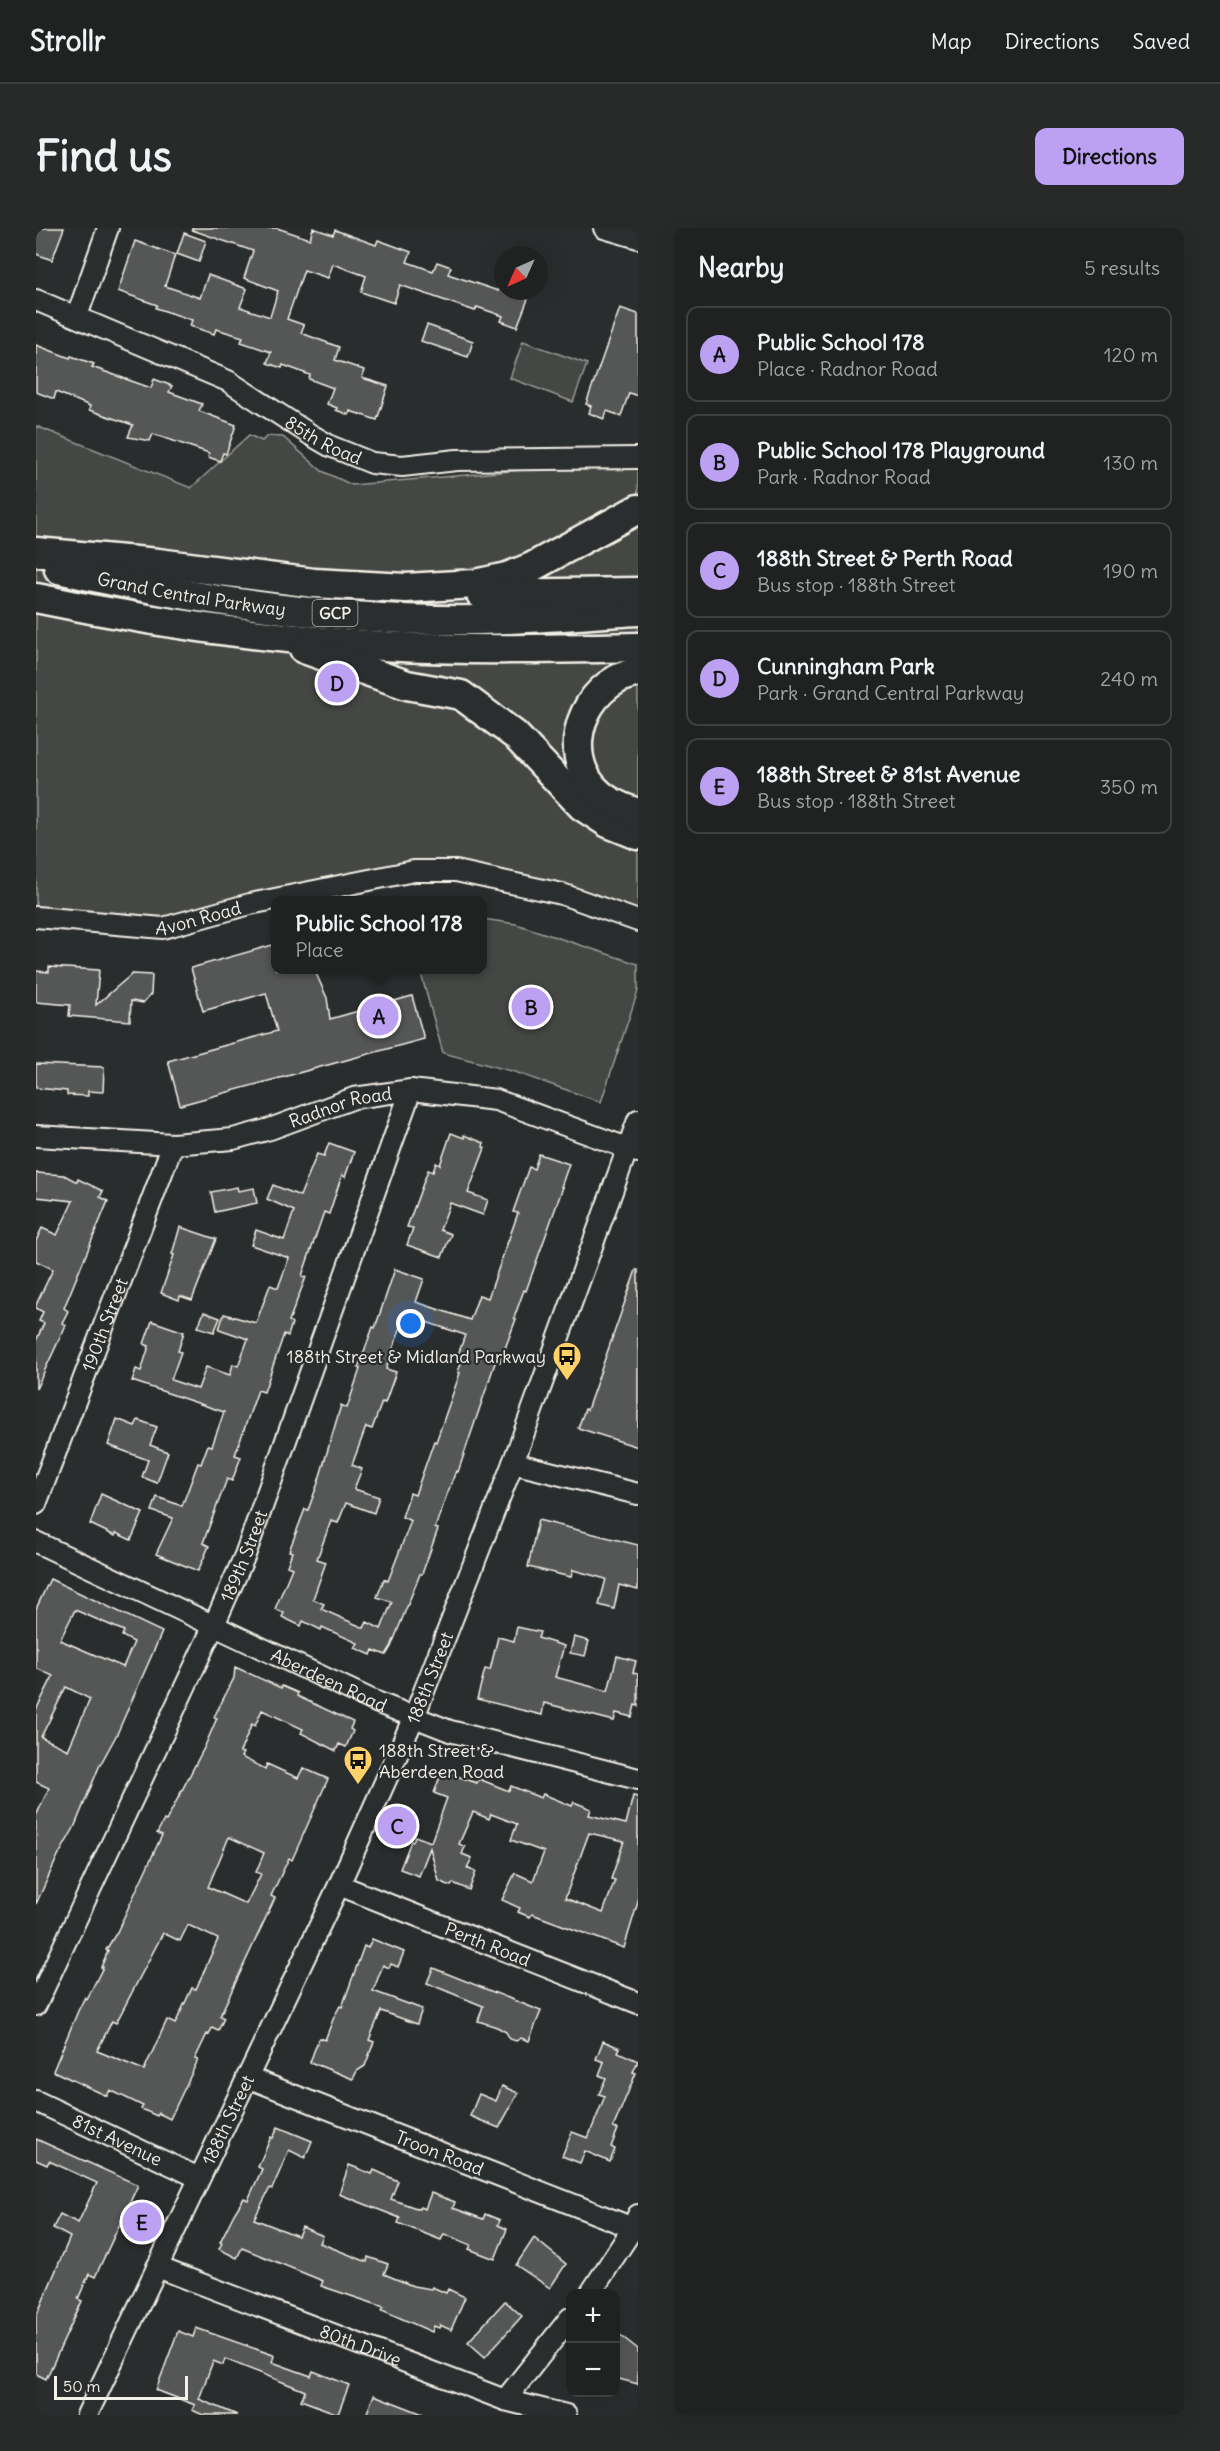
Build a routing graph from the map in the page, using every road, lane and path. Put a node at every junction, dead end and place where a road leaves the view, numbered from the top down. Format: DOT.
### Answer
graph roads {
  1 [pos="108,228"];
  2 [pos="604,228"];
  3 [pos="638,238"];
  4 [pos="36,300"];
  5 [pos="77,316"];
  6 [pos="638,458"];
  7 [pos="638,509"];
  8 [pos="36,552"];
  9 [pos="36,564"];
  10 [pos="406,588"];
  11 [pos="638,592"];
  12 [pos="36,598"];
  13 [pos="638,611"];
  14 [pos="263,635"];
  15 [pos="638,647"];
  16 [pos="638,672"];
  17 [pos="638,813"];
  18 [pos="638,835"];
  19 [pos="290,896"];
  20 [pos="271,900"];
  21 [pos="36,917"];
  22 [pos="638,921"];
  23 [pos="411,1090"];
  24 [pos="638,1120"];
  25 [pos="36,1136"];
  26 [pos="172,1144"];
  27 [pos="633,1150"];
  28 [pos="513,1463"];
  29 [pos="638,1494"];
  30 [pos="36,1504"];
  31 [pos="36,1542"];
  32 [pos="214,1625"];
  33 [pos="414,1717"];
  34 [pos="638,1779"];
  35 [pos="339,1885"];
  36 [pos="638,2003"];
  37 [pos="36,2005"];
  38 [pos="247,2077"];
  39 [pos="36,2101"];
  40 [pos="199,2178"];
  41 [pos="636,2222"];
  42 [pos="157,2267"];
  43 [pos="593,2289"];
  44 [pos="566,2323"];
  45 [pos="505,2400"];
  46 [pos="87,2415"];
  47 [pos="566,2415"];
  1 -- 5 [label="street"];
  2 -- 3 [label="street"];
  4 -- 5 [label="street, 85th Road"];
  5 -- 6 [label="street, 85th Road"];
  7 -- 10 [label="highway"];
  8 -- 10 [label="highway"];
  9 -- 13 [label="highway, Grand Central Parkway / GCP"];
  10 -- 11 [label="highway"];
  12 -- 14 [label="highway, Grand Central Parkway / GCP"];
  14 -- 15 [label="highway, Grand Central Parkway / GCP"];
  14 -- 18 [label="highway"];
  16 -- 17 [label="highway"];
  19 -- 22 [label="street, Avon Road"];
  20 -- 21 [label="street, Avon Road"];
  23 -- 26 [label="street, Radnor Road"];
  23 -- 27 [label="street, Radnor Road"];
  23 -- 32 [label="street, 189th Street"];
  24 -- 27 [label="street, 188th Street"];
  25 -- 26 [label="street, Radnor Road"];
  26 -- 30 [label="street, 190th Street"];
  27 -- 28 [label="street, 188th Street"];
  28 -- 29 [label="street"];
  28 -- 33 [label="street, 188th Street"];
  31 -- 32 [label="street, Aberdeen Road"];
  32 -- 33 [label="street, Aberdeen Road"];
  32 -- 37 [label="street, 189th Street"];
  33 -- 34 [label="street, Aberdeen Road"];
  33 -- 35 [label="street, 188th Street"];
  35 -- 36 [label="street, Perth Road"];
  35 -- 38 [label="street, 188th Street"];
  38 -- 40 [label="street, 188th Street"];
  38 -- 41 [label="street, Troon Road"];
  39 -- 40 [label="street, 81st Avenue"];
  40 -- 42 [label="street, 188th Street"];
  41 -- 43 [label="street"];
  42 -- 45 [label="street, 80th Drive"];
  42 -- 46 [label="street, 188th Street"];
  44 -- 45 [label="street"];
  45 -- 47 [label="street, 80th Drive"];
}
